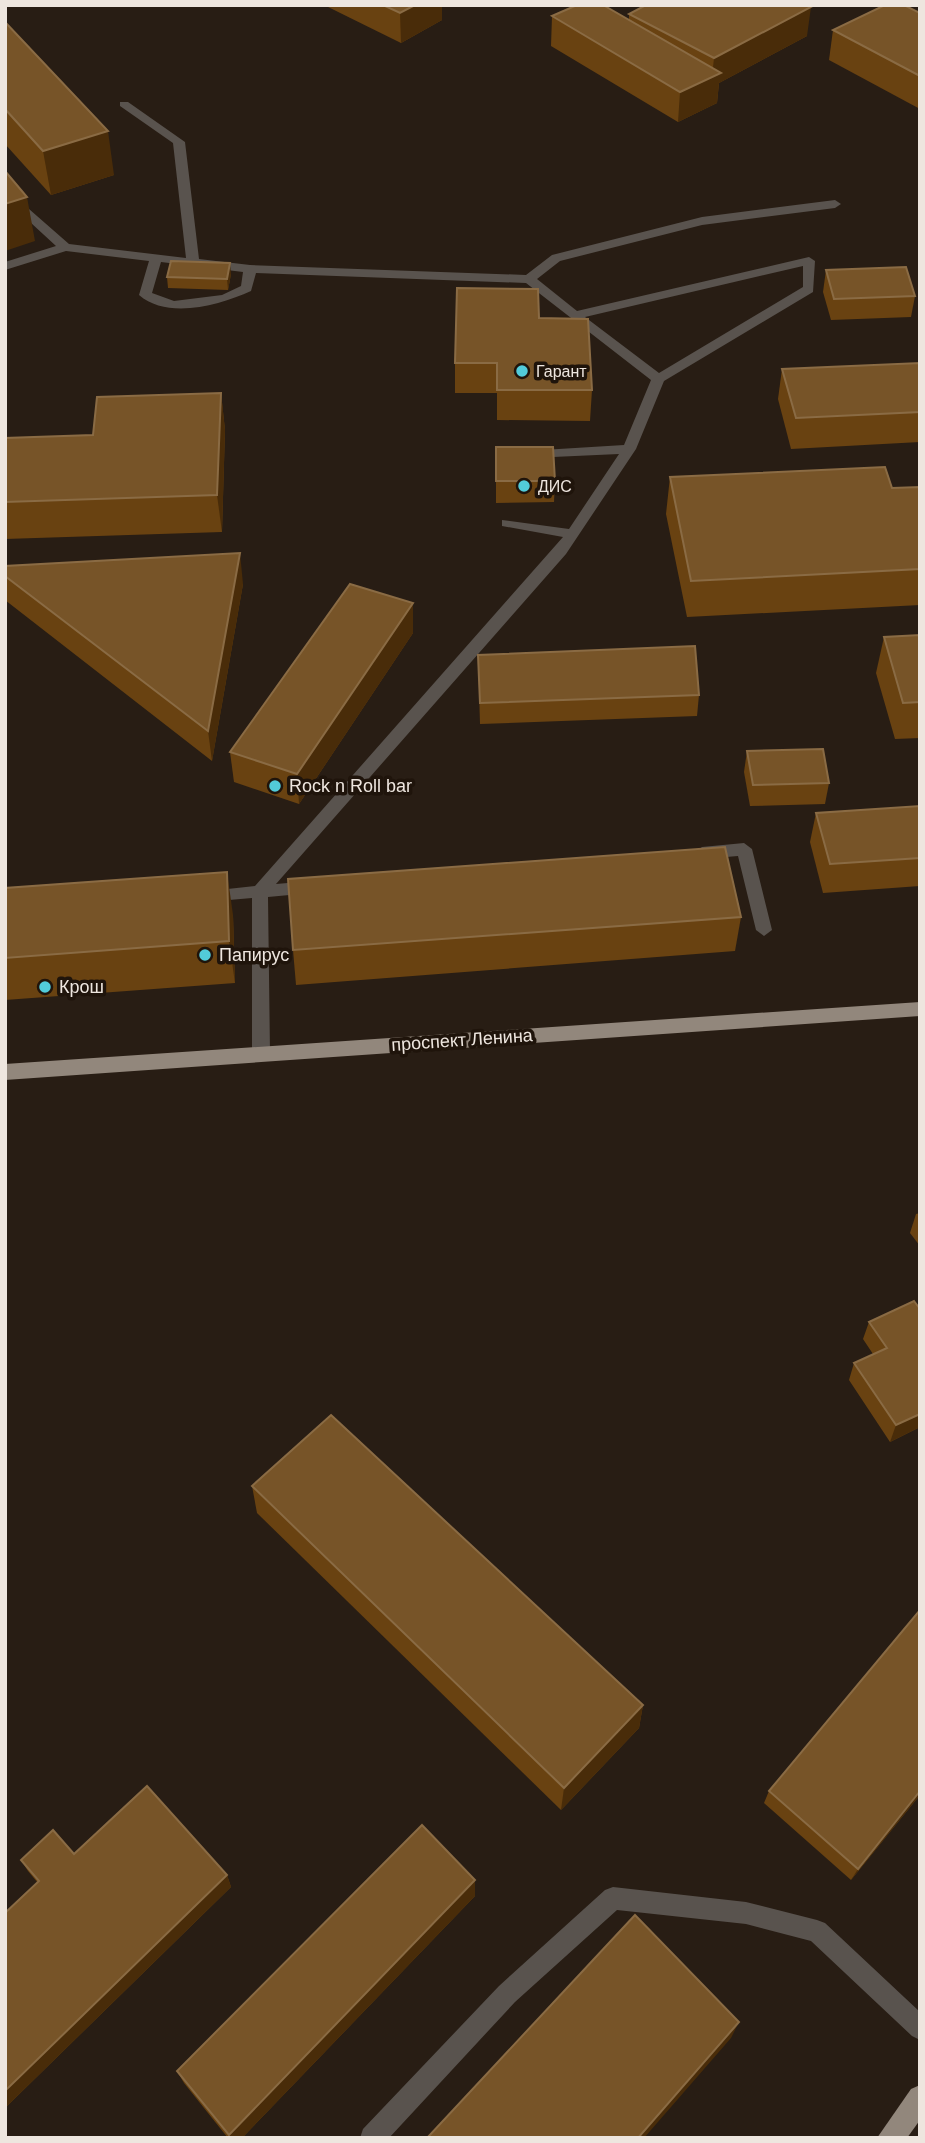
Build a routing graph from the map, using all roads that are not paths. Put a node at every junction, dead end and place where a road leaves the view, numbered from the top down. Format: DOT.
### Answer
graph roads {
  1 [pos="124,104"];
  2 [pos="5,192"];
  3 [pos="835,204"];
  4 [pos="65,247"];
  5 [pos="156,259"];
  6 [pos="193,263"];
  7 [pos="5,266"];
  8 [pos="250,269"];
  9 [pos="529,279"];
  10 [pos="575,315"];
  11 [pos="658,379"];
  12 [pos="629,449"];
  13 [pos="523,454"];
  14 [pos="507,523"];
  15 [pos="573,534"];
  16 [pos="689,854"];
  17 [pos="329,885"];
  18 [pos="260,891"];
  19 [pos="193,897"];
  20 [pos="764,930"];
  21 [pos="920,1009"];
  22 [pos="261,1053"];
  23 [pos="5,1072"];
  24 [pos="920,2028"];
  25 [pos="920,2098"];
  26 [pos="372,2138"];
  27 [pos="890,2138"];
  1 -- 6 [label="lane"];
  2 -- 4 [label="lane"];
  3 -- 9 [label="lane"];
  4 -- 5 [label="lane"];
  4 -- 7 [label="lane"];
  5 -- 6 [label="lane"];
  5 -- 8 [label="lane"];
  6 -- 8 [label="lane"];
  8 -- 9 [label="lane"];
  9 -- 10 [label="lane"];
  10 -- 11 [label="lane"];
  10 -- 11 [label="lane"];
  11 -- 12 [label="lane"];
  12 -- 13 [label="lane"];
  12 -- 15 [label="lane"];
  14 -- 15 [label="lane"];
  15 -- 18 [label="lane"];
  16 -- 20 [label="lane"];
  17 -- 18 [label="lane"];
  18 -- 19 [label="lane"];
  18 -- 22 [label="lane"];
  21 -- 22 [label="main road, проспект Ленина"];
  22 -- 23 [label="main road, проспект Ленина"];
  24 -- 26 [label="lane"];
  25 -- 27 [label="main road"];
}
